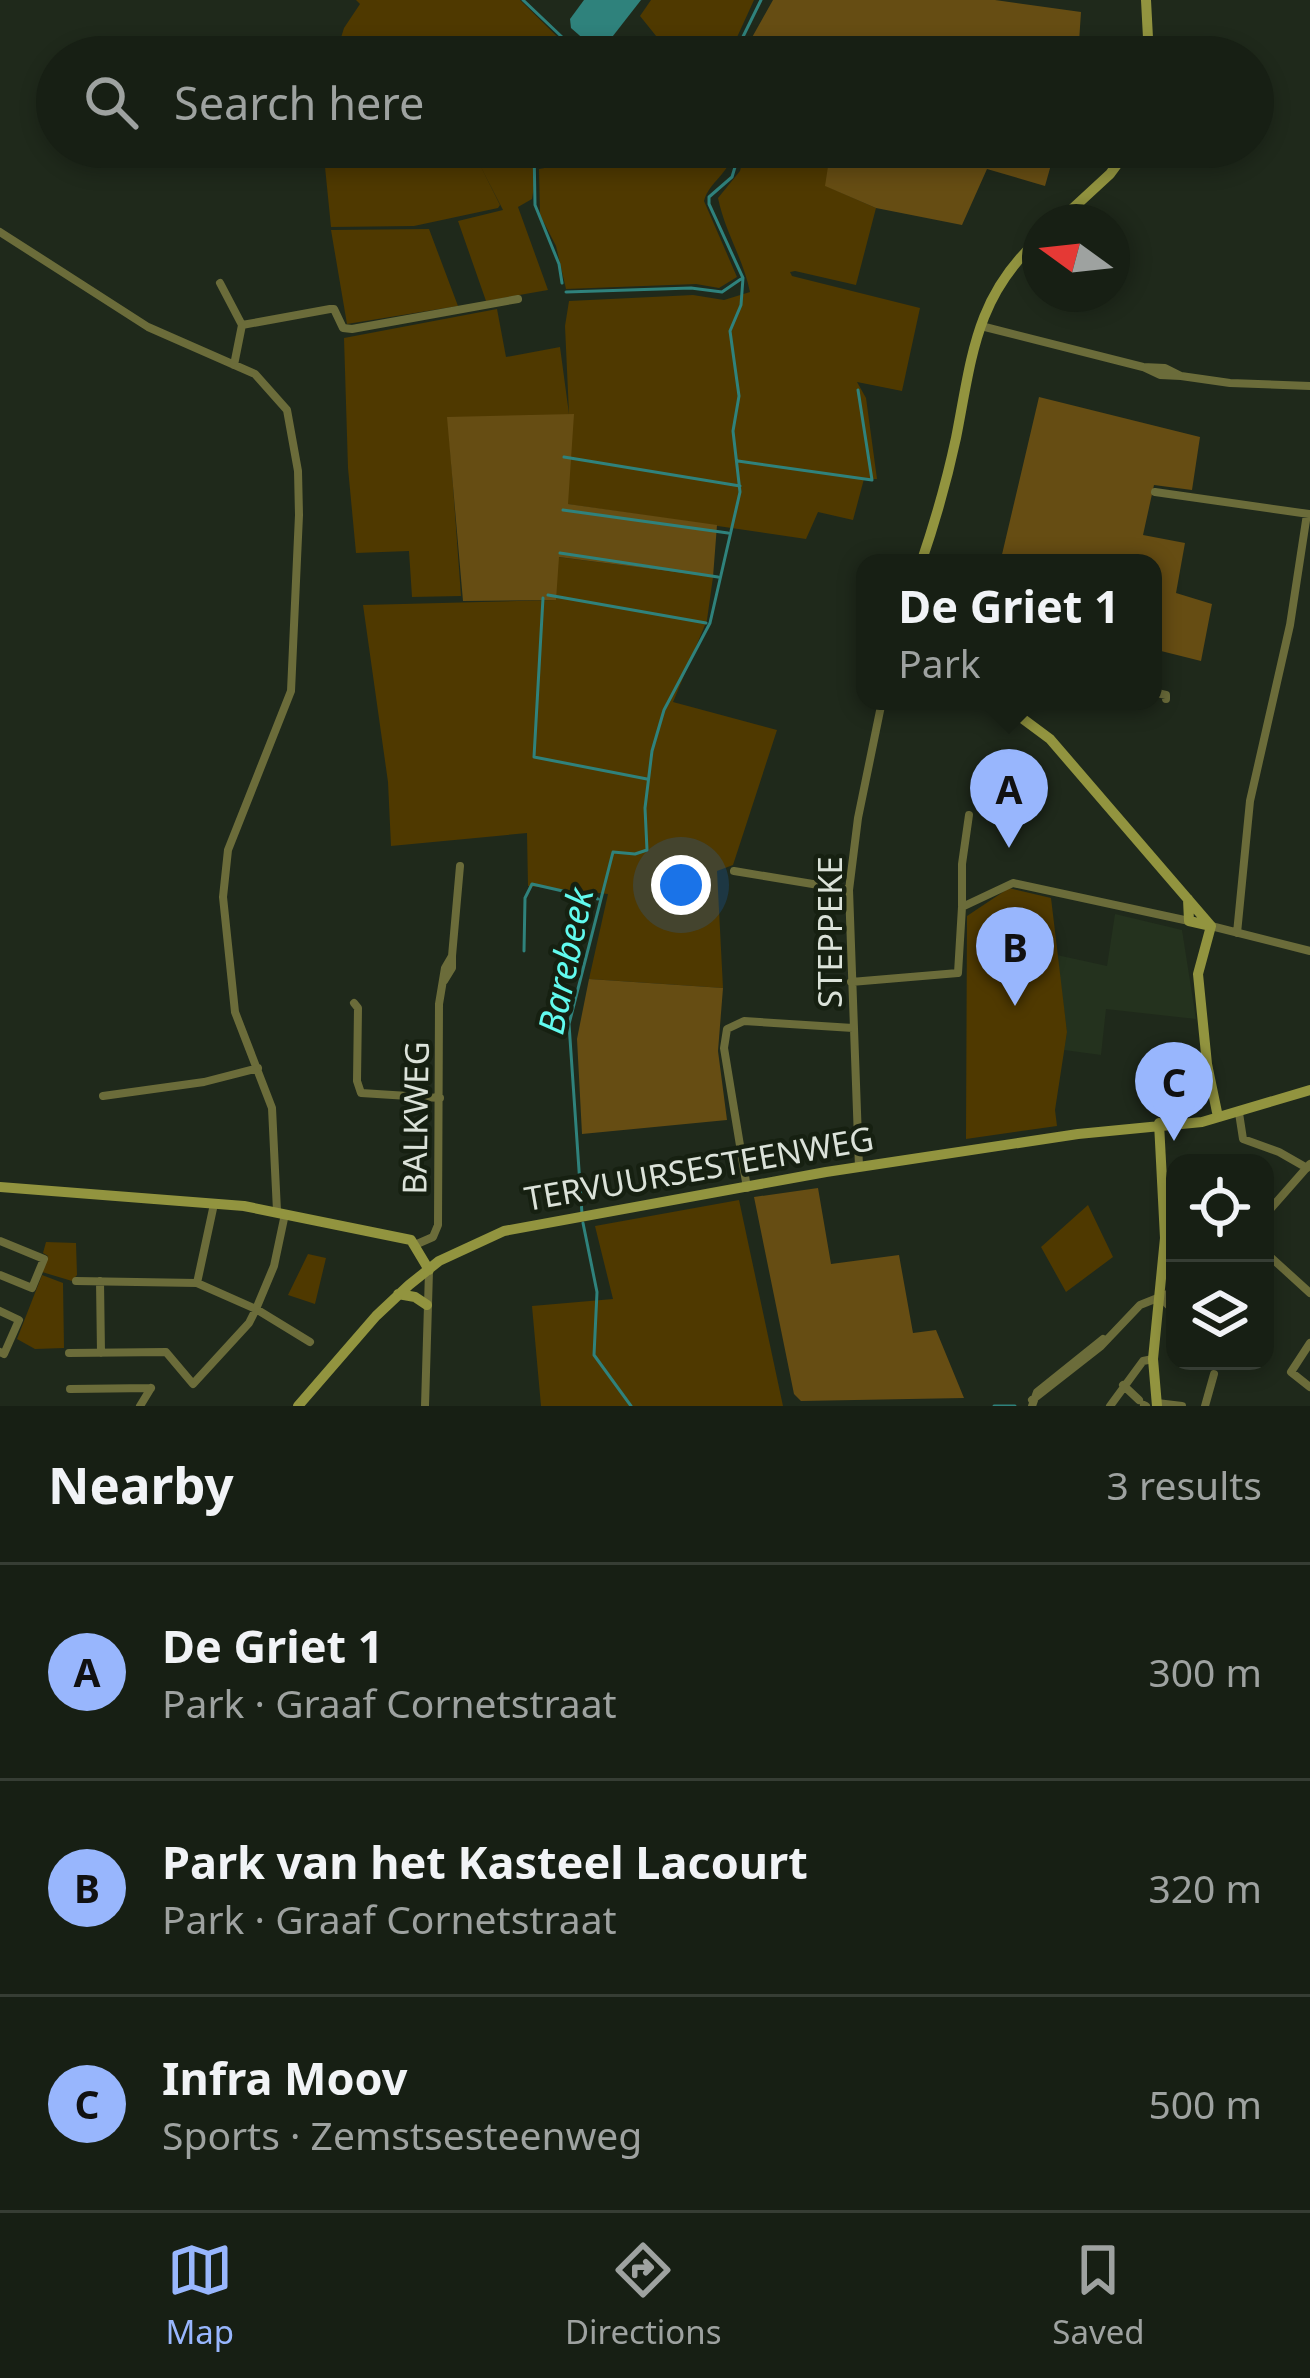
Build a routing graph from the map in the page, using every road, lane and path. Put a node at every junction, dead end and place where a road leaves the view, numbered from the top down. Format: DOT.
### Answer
graph roads {
  1 [pos="1146,0"];
  2 [pos="1148,36"];
  3 [pos="1114,168"];
  4 [pos="1078,204"];
  5 [pos="0,232"];
  6 [pos="1022,258"];
  7 [pos="220,283"];
  8 [pos="518,299"];
  9 [pos="242,325"];
  10 [pos="979,325"];
  11 [pos="234,365"];
  12 [pos="1310,386"];
  13 [pos="1155,492"];
  14 [pos="1308,514"];
  15 [pos="924,554"];
  16 [pos="1305,567"];
  17 [pos="1162,694"];
  18 [pos="1166,698"];
  19 [pos="880,710"];
  20 [pos="1016,710"];
  21 [pos="969,815"];
  22 [pos="460,866"];
  23 [pos="734,871"];
  24 [pos="849,890"];
  25 [pos="1187,898"];
  26 [pos="962,907"];
  27 [pos="1189,921"];
  28 [pos="1211,926"];
  29 [pos="1237,933"];
  30 [pos="1310,951"];
  31 [pos="851,982"];
  32 [pos="354,1003"];
  33 [pos="853,1028"];
  34 [pos="258,1068"];
  35 [pos="1310,1090"];
  36 [pos="103,1096"];
  37 [pos="440,1098"];
  38 [pos="1239,1113"];
  39 [pos="1219,1117"];
  40 [pos="1159,1124"];
  41 [pos="1308,1166"];
  42 [pos="859,1167"];
  43 [pos="0,1186"];
  44 [pos="747,1188"];
  45 [pos="214,1204"];
  46 [pos="1274,1205"];
  47 [pos="282,1212"];
  48 [pos="0,1241"];
  49 [pos="417,1244"];
  50 [pos="1274,1260"];
  51 [pos="1166,1262"];
  52 [pos="429,1270"];
  53 [pos="0,1275"];
  54 [pos="76,1281"];
  55 [pos="100,1281"];
  56 [pos="197,1283"];
  57 [pos="398,1294"];
  58 [pos="1310,1294"];
  59 [pos="1166,1297"];
  60 [pos="1166,1304"];
  61 [pos="427,1305"];
  62 [pos="256,1309"];
  63 [pos="0,1311"];
  64 [pos="310,1342"];
  65 [pos="1310,1343"];
  66 [pos="0,1352"];
  67 [pos="69,1353"];
  68 [pos="101,1353"];
  69 [pos="1153,1359"];
  70 [pos="1214,1374"];
  71 [pos="1124,1385"];
  72 [pos="1310,1387"];
  73 [pos="70,1389"];
  74 [pos="1032,1403"];
  75 [pos="1149,1404"];
  76 [pos="140,1406"];
  77 [pos="298,1406"];
  78 [pos="424,1406"];
  79 [pos="1110,1406"];
  80 [pos="1182,1406"];
  81 [pos="1205,1406"];
  1 -- 2 [label="street"];
  3 -- 4 [label="street"];
  5 -- 11 [label="street"];
  6 -- 10 [label="street"];
  7 -- 9 [label="street"];
  8 -- 9 [label="street"];
  9 -- 11 [label="street"];
  10 -- 12 [label="street"];
  10 -- 15 [label="street"];
  11 -- 34 [label="street"];
  13 -- 14 [label="street"];
  14 -- 16 [label="street"];
  16 -- 29 [label="street"];
  17 -- 18 [label="street"];
  19 -- 24 [label="street, STEPPEKE"];
  20 -- 25 [label="street"];
  21 -- 26 [label="street"];
  22 -- 37 [label="street, BALKWEG"];
  23 -- 24 [label="street"];
  24 -- 31 [label="street, STEPPEKE"];
  25 -- 27 [label="street"];
  25 -- 28 [label="street"];
  26 -- 27 [label="street"];
  26 -- 31 [label="street"];
  27 -- 28 [label="street"];
  28 -- 29 [label="street"];
  28 -- 39 [label="street"];
  29 -- 30 [label="street"];
  31 -- 33 [label="street, STEPPEKE"];
  32 -- 37 [label="street"];
  33 -- 42 [label="street, STEPPEKE"];
  33 -- 44 [label="street"];
  34 -- 36 [label="street"];
  34 -- 47 [label="street"];
  35 -- 38 [label="street, TERVUURSESTEENWEG"];
  37 -- 49 [label="street, BALKWEG"];
  38 -- 39 [label="street, TERVUURSESTEENWEG"];
  38 -- 41 [label="street"];
  39 -- 40 [label="street, TERVUURSESTEENWEG"];
  40 -- 42 [label="street, TERVUURSESTEENWEG"];
  40 -- 51 [label="street"];
  41 -- 46 [label="street"];
  42 -- 44 [label="street, TERVUURSESTEENWEG"];
  43 -- 45 [label="street"];
  44 -- 52 [label="street, TERVUURSESTEENWEG"];
  45 -- 47 [label="street"];
  45 -- 56 [label="street"];
  47 -- 49 [label="street"];
  47 -- 62 [label="street"];
  48 -- 53 [label="street"];
  49 -- 52 [label="street"];
  50 -- 58 [label="street"];
  52 -- 57 [label="street, TERVUURSESTEENWEG"];
  52 -- 61 [label="street"];
  54 -- 55 [label="street"];
  55 -- 56 [label="street"];
  55 -- 68 [label="street"];
  56 -- 62 [label="street"];
  57 -- 61 [label="street"];
  57 -- 77 [label="street, TERVUURSESTEENWEG"];
  59 -- 74 [label="street"];
  60 -- 69 [label="street"];
  61 -- 78 [label="street"];
  62 -- 64 [label="street"];
  62 -- 68 [label="street"];
  63 -- 66 [label="street"];
  65 -- 72 [label="street"];
  67 -- 68 [label="street"];
  69 -- 71 [label="street"];
  69 -- 75 [label="street"];
  70 -- 81 [label="street"];
  71 -- 75 [label="street"];
  71 -- 79 [label="street"];
  73 -- 76 [label="street"];
  75 -- 80 [label="street"];
}
